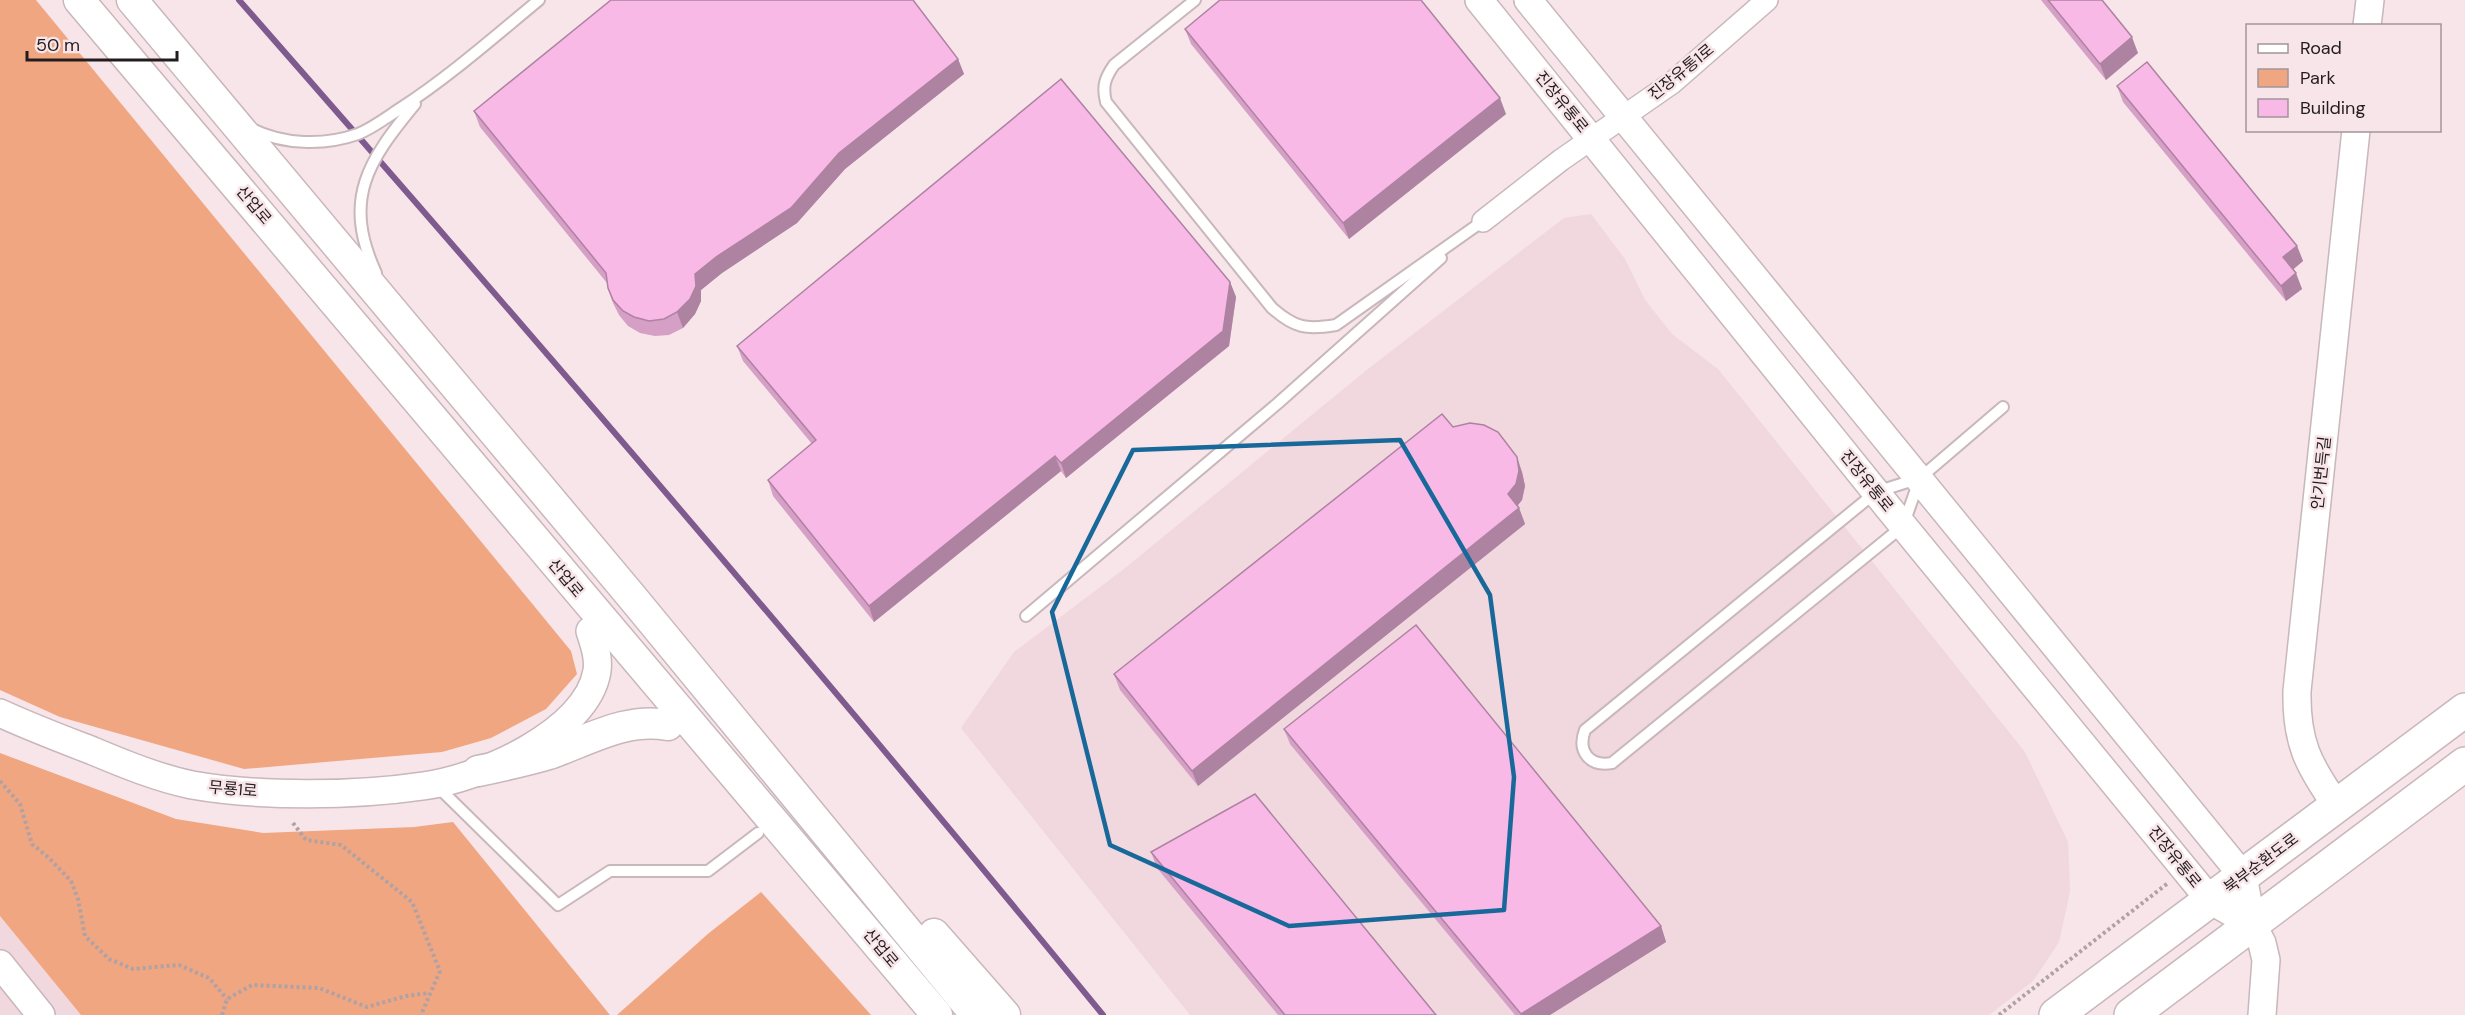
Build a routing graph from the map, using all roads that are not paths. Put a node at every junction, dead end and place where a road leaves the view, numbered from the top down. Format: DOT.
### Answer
graph roads {
  1 [pos="80,0"];
  2 [pos="132,0"];
  3 [pos="539,0"];
  4 [pos="1195,0"];
  5 [pos="1479,0"];
  6 [pos="1528,0"];
  7 [pos="1767,0"];
  8 [pos="2370,0"];
  9 [pos="2367,24"];
  10 [pos="424,93"];
  11 [pos="229,116"];
  12 [pos="1624,117"];
  13 [pos="2356,132"];
  14 [pos="197,139"];
  15 [pos="1592,139"];
  16 [pos="1483,221"];
  17 [pos="394,312"];
  18 [pos="2003,407"];
  19 [pos="1920,478"];
  20 [pos="1876,492"];
  21 [pos="1903,526"];
  22 [pos="632,597"];
  23 [pos="1026,616"];
  24 [pos="590,631"];
  25 [pos="2465,710"];
  26 [pos="0,713"];
  27 [pos="668,724"];
  28 [pos="2465,764"];
  29 [pos="478,771"];
  30 [pos="435,784"];
  31 [pos="2337,806"];
  32 [pos="759,833"];
  33 [pos="2243,876"];
  34 [pos="2210,900"];
  35 [pos="2252,924"];
  36 [pos="0,964"];
  37 [pos="41,1015"];
  38 [pos="910,1015"];
  39 [pos="937,1015"];
  40 [pos="976,1015"];
  41 [pos="1005,1015"];
  42 [pos="2056,1015"];
  43 [pos="2131,1015"];
  44 [pos="2262,1015"];
  1 -- 14 [label="main road, 산업로"];
  2 -- 11 [label="main road, 산업로"];
  3 -- 10 [label="lane"];
  4 -- 16 [label="lane"];
  5 -- 15 [label="street, 진장유통로"];
  6 -- 12 [label="street"];
  7 -- 12 [label="street, 진장유통1로"];
  8 -- 9 [label="street"];
  10 -- 11 [label="lane"];
  10 -- 17 [label="lane"];
  11 -- 17 [label="main road, 산업로"];
  12 -- 15 [label="street, 진장유통1로"];
  12 -- 19 [label="street"];
  13 -- 31 [label="street, 안기번득길"];
  14 -- 24 [label="main road, 산업로"];
  14 -- 39 [label="main road, 산업로"];
  15 -- 16 [label="street, 진장유통1로"];
  15 -- 20 [label="street, 진장유통로"];
  16 -- 23 [label="lane"];
  17 -- 22 [label="main road, 산업로"];
  18 -- 19 [label="lane"];
  19 -- 20 [label="lane"];
  19 -- 21 [label="lane"];
  19 -- 33 [label="street"];
  20 -- 21 [label="street, 진장유통로"];
  20 -- 21 [label="lane"];
  21 -- 34 [label="street, 진장유통로"];
  22 -- 40 [label="main road, 산업로"];
  22 -- 41 [label="main road, 산업로"];
  24 -- 27 [label="main road, 산업로"];
  24 -- 29 [label="street, 무룡1로"];
  25 -- 31 [label="main road, 북부순환도로"];
  26 -- 30 [label="street, 무룡1로"];
  27 -- 29 [label="main road"];
  27 -- 32 [label="main road, 산업로"];
  28 -- 35 [label="main road"];
  29 -- 30 [label="street, 무룡1로"];
  30 -- 32 [label="lane"];
  31 -- 33 [label="main road, 북부순환도로"];
  32 -- 38 [label="main road, 산업로"];
  33 -- 34 [label="main road, 북부순환도로"];
  33 -- 35 [label="street"];
  34 -- 35 [label="street, 진장유통로"];
  34 -- 42 [label="main road, 북부순환도로"];
  35 -- 43 [label="main road"];
  35 -- 44 [label="street"];
  36 -- 37 [label="street"];
}
